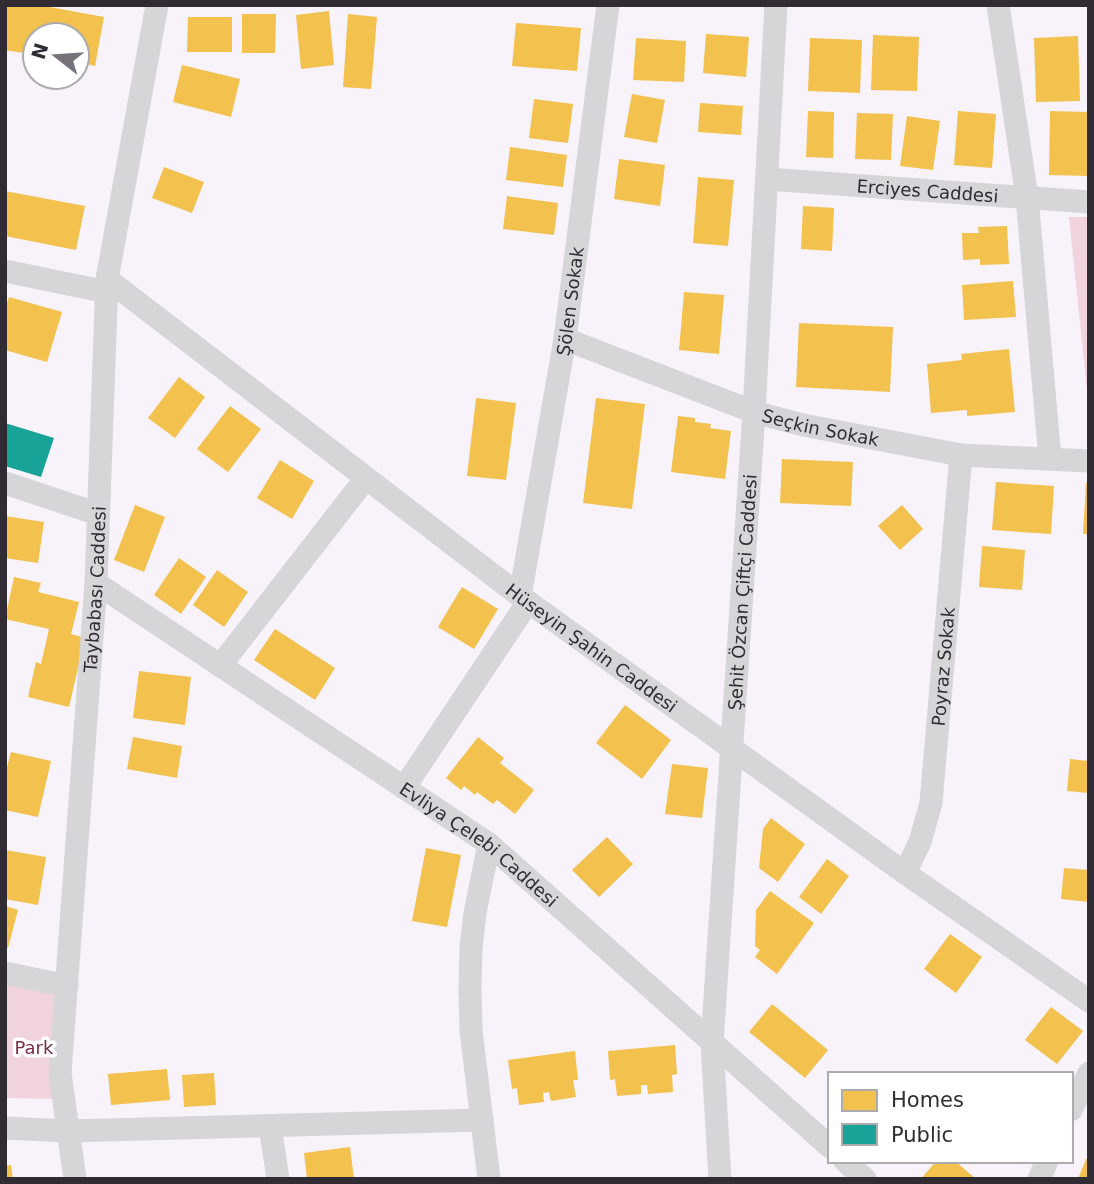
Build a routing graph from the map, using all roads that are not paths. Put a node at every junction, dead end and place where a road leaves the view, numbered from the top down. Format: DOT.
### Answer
graph roads {
  1 [pos="158,5"];
  2 [pos="608,5"];
  3 [pos="776,5"];
  4 [pos="998,5"];
  5 [pos="767,179"];
  6 [pos="1027,197"];
  7 [pos="1089,202"];
  8 [pos="5,271"];
  9 [pos="107,285"];
  10 [pos="565,339"];
  11 [pos="754,412"];
  12 [pos="961,455"];
  13 [pos="1050,459"];
  14 [pos="1089,461"];
  15 [pos="366,478"];
  16 [pos="5,483"];
  17 [pos="98,514"];
  18 [pos="96,583"];
  19 [pos="524,599"];
  20 [pos="220,666"];
  21 [pos="732,748"];
  22 [pos="404,788"];
  23 [pos="489,844"];
  24 [pos="905,873"];
  25 [pos="5,973"];
  26 [pos="67,986"];
  27 [pos="1089,1001"];
  28 [pos="712,1043"];
  29 [pos="1089,1073"];
  30 [pos="1073,1106"];
  31 [pos="482,1120"];
  32 [pos="270,1126"];
  33 [pos="5,1128"];
  34 [pos="68,1131"];
  35 [pos="828,1145"];
  36 [pos="847,1163"];
  37 [pos="1046,1163"];
  38 [pos="75,1179"];
  39 [pos="278,1179"];
  40 [pos="489,1179"];
  41 [pos="720,1179"];
  42 [pos="865,1179"];
  43 [pos="1039,1179"];
  1 -- 9 [label="street, Taybabası Caddesi"];
  2 -- 10 [label="street, Şölen Sokak"];
  3 -- 5 [label="street, Şehit Özcan Çiftçi Caddesi"];
  4 -- 6 [label="street"];
  5 -- 6 [label="street, Erciyes Caddesi"];
  5 -- 11 [label="street, Şehit Özcan Çiftçi Caddesi"];
  6 -- 7 [label="street, Erciyes Caddesi"];
  6 -- 13 [label="street"];
  8 -- 9 [label="street"];
  9 -- 15 [label="street, Hüseyin Şahin Caddesi"];
  9 -- 17 [label="street, Taybabası Caddesi"];
  10 -- 11 [label="street, Seçkin Sokak"];
  10 -- 19 [label="street, Şölen Sokak"];
  11 -- 12 [label="street, Seçkin Sokak"];
  11 -- 21 [label="street, Şehit Özcan Çiftçi Caddesi"];
  12 -- 13 [label="street, Seçkin Sokak"];
  12 -- 24 [label="street, Poyraz Sokak"];
  13 -- 14 [label="street, Seçkin Sokak"];
  15 -- 19 [label="street, Hüseyin Şahin Caddesi"];
  15 -- 20 [label="street"];
  16 -- 17 [label="street"];
  17 -- 18 [label="street, Taybabası Caddesi"];
  18 -- 20 [label="street, Evliya Çelebi Caddesi"];
  18 -- 26 [label="street, Taybabası Caddesi"];
  19 -- 21 [label="street, Hüseyin Şahin Caddesi"];
  19 -- 22 [label="street"];
  20 -- 22 [label="street, Evliya Çelebi Caddesi"];
  21 -- 24 [label="street, Hüseyin Şahin Caddesi"];
  21 -- 28 [label="street, Şehit Özcan Çiftçi Caddesi"];
  22 -- 23 [label="street, Evliya Çelebi Caddesi"];
  23 -- 28 [label="street, Evliya Çelebi Caddesi"];
  23 -- 31 [label="street"];
  24 -- 27 [label="street, Hüseyin Şahin Caddesi"];
  25 -- 26 [label="street"];
  26 -- 34 [label="street, Taybabası Caddesi"];
  28 -- 35 [label="street, Evliya Çelebi Caddesi"];
  28 -- 41 [label="street, Şehit Özcan Çiftçi Caddesi"];
  29 -- 30 [label="street"];
  31 -- 32 [label="street"];
  31 -- 40 [label="street"];
  32 -- 34 [label="street"];
  32 -- 39 [label="street"];
  33 -- 34 [label="street"];
  34 -- 38 [label="street, Taybabası Caddesi"];
  36 -- 42 [label="street"];
  37 -- 43 [label="street"];
}
